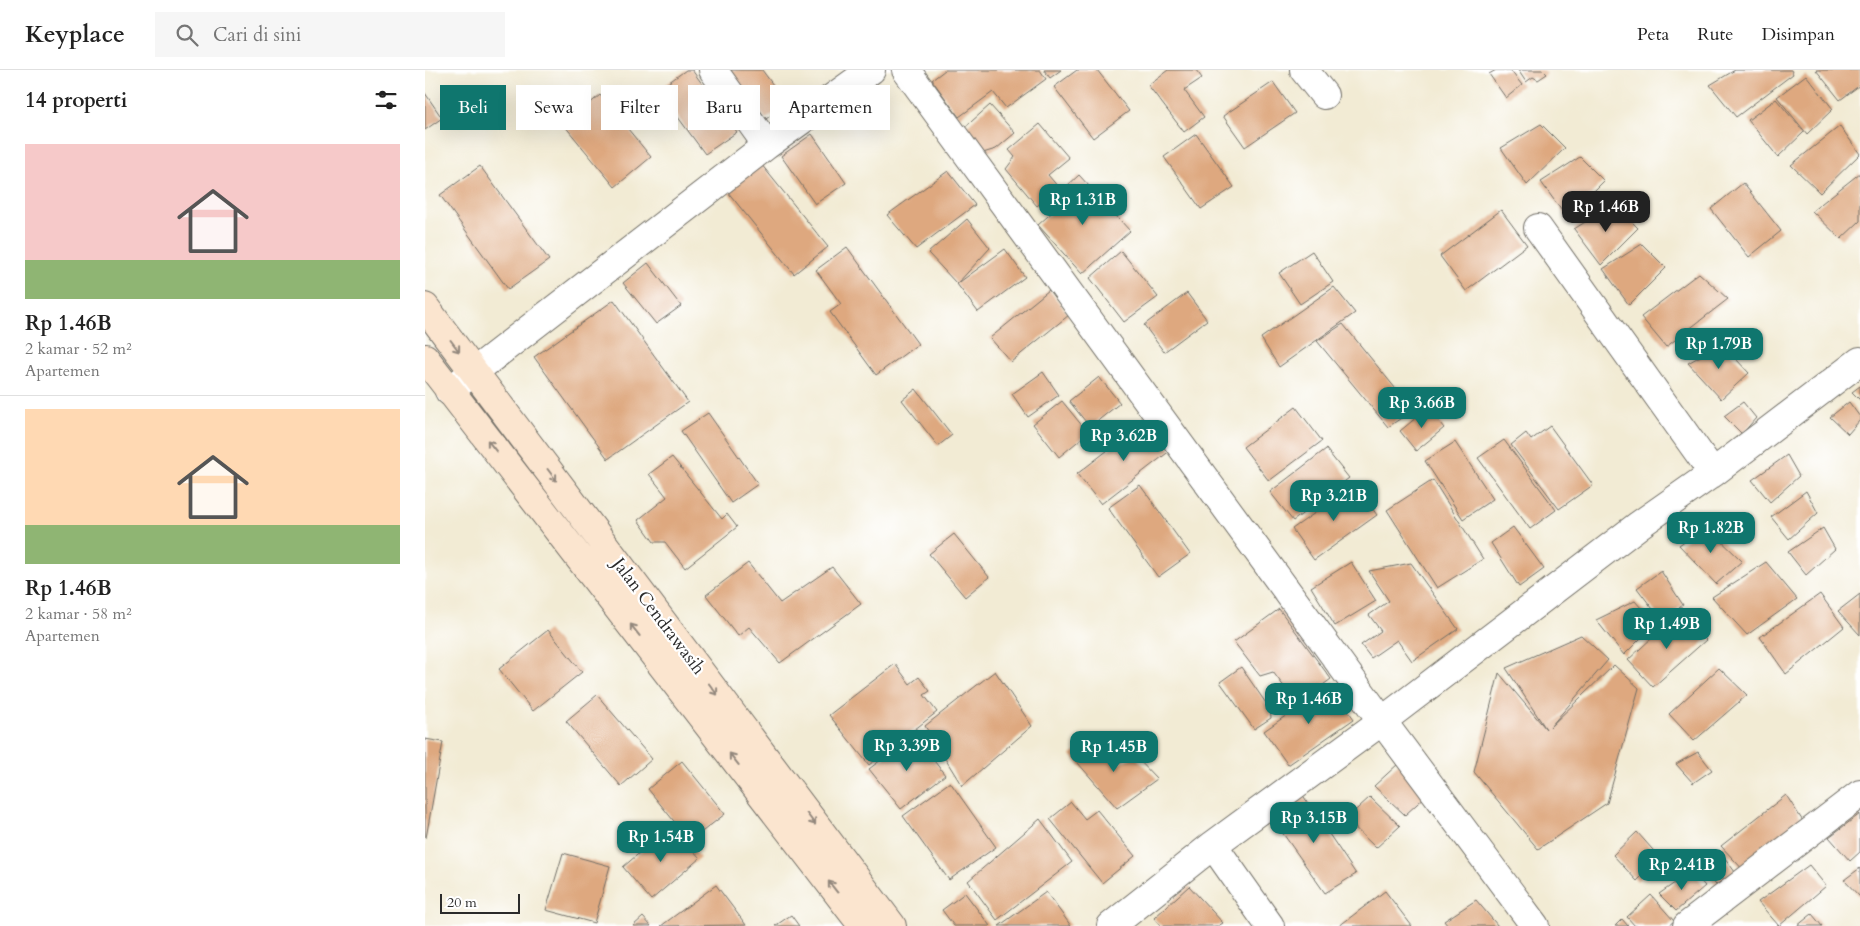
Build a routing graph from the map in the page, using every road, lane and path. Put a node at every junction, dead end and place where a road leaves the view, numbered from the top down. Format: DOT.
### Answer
graph roads {
  1 [pos="713,70"];
  2 [pos="871,70"];
  3 [pos="906,70"];
  4 [pos="1304,70"];
  5 [pos="1324,96"];
  6 [pos="767,146"];
  7 [pos="1538,228"];
  8 [pos="425,307"];
  9 [pos="425,358"];
  10 [pos="1860,361"];
  11 [pos="474,371"];
  12 [pos="449,391"];
  13 [pos="1713,473"];
  14 [pos="1382,721"];
  15 [pos="1860,794"];
  16 [pos="1213,844"];
  17 [pos="863,926"];
  18 [pos="892,926"];
  19 [pos="1111,926"];
  20 [pos="1270,926"];
  21 [pos="1535,926"];
  22 [pos="1687,926"];
  1 -- 6 [label="street"];
  2 -- 6 [label="street"];
  3 -- 14 [label="street"];
  4 -- 5 [label="street"];
  6 -- 11 [label="street"];
  7 -- 13 [label="street"];
  8 -- 11 [label="main road, Jalan Cendrawasih, one-way"];
  9 -- 12 [label="main road, Jalan Cendrawasih"];
  10 -- 13 [label="street"];
  11 -- 12 [label="street"];
  11 -- 18 [label="main road, Jalan Cendrawasih, one-way"];
  17 -- 12 [label="main road, Jalan Cendrawasih, one-way"];
  13 -- 14 [label="street"];
  14 -- 16 [label="street"];
  14 -- 21 [label="street"];
  15 -- 22 [label="street"];
  16 -- 19 [label="street"];
  16 -- 20 [label="street"];
}
